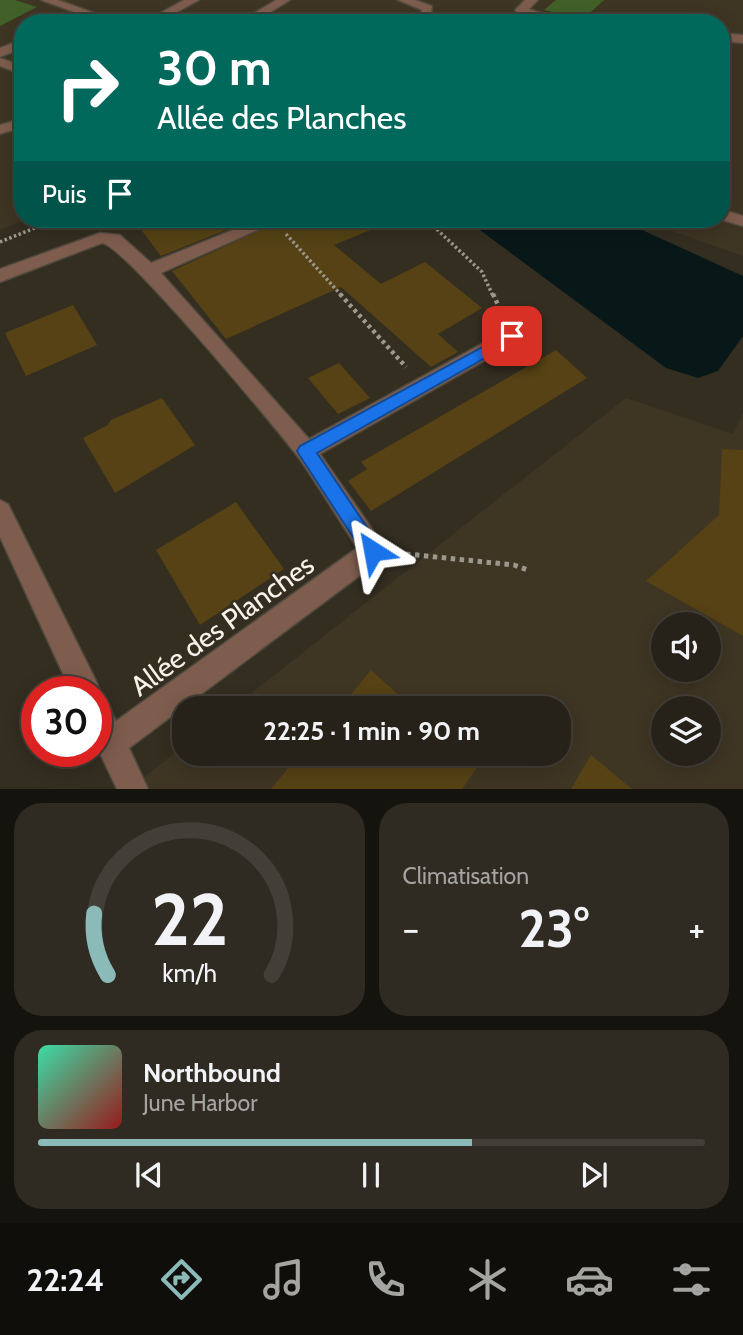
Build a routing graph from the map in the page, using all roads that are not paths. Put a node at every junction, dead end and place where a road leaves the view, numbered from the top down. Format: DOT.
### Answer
graph roads {
  1 [pos="47,0"];
  2 [pos="192,0"];
  3 [pos="284,0"];
  4 [pos="404,0"];
  5 [pos="532,0"];
  6 [pos="89,14"];
  7 [pos="165,14"];
  8 [pos="260,14"];
  9 [pos="426,14"];
  10 [pos="535,14"];
  11 [pos="266,228"];
  12 [pos="149,271"];
  13 [pos="0,276"];
  14 [pos="512,336"];
  15 [pos="306,451"];
  16 [pos="0,511"];
  17 [pos="79,676"];
  18 [pos="112,742"];
  19 [pos="112,745"];
  20 [pos="133,789"];
  1 -- 6 [label="street"];
  2 -- 7 [label="street"];
  3 -- 8 [label="street"];
  4 -- 9 [label="street"];
  5 -- 10 [label="street"];
  11 -- 12 [label="street"];
  12 -- 13 [label="street"];
  12 -- 15 [label="street"];
  14 -- 15 [label="street"];
  15 -- 18 [label="street, Allée des Planches"];
  16 -- 17 [label="street"];
  19 -- 20 [label="street"];
}
